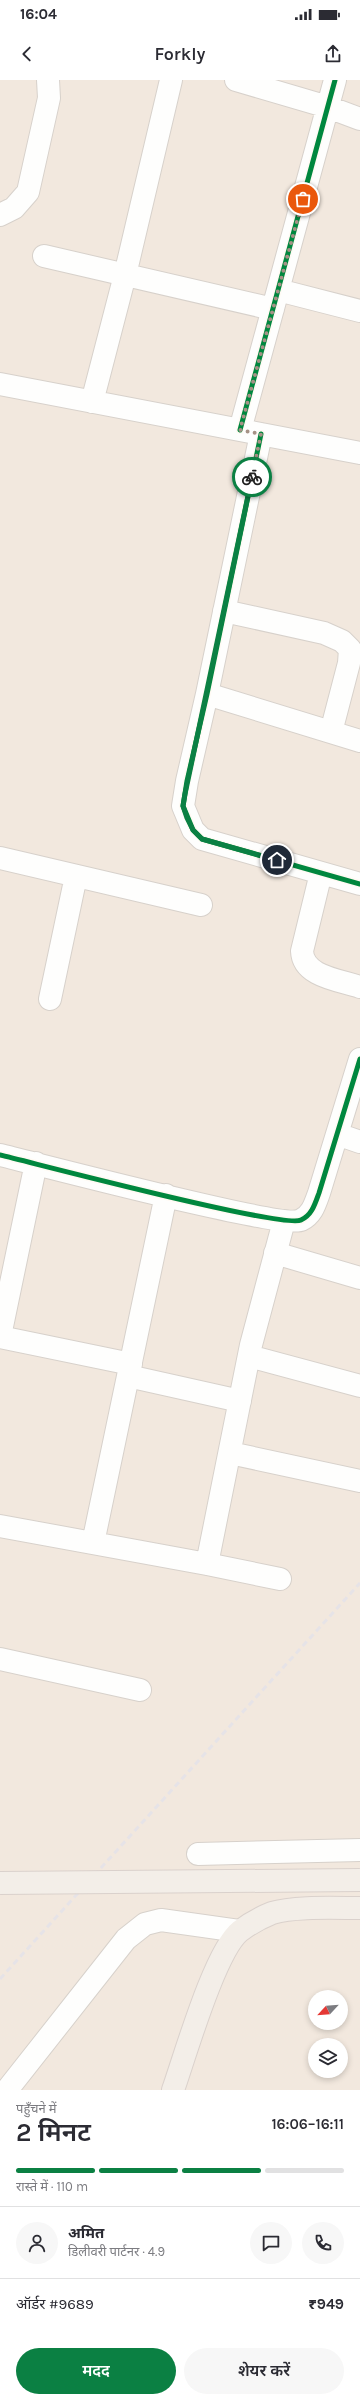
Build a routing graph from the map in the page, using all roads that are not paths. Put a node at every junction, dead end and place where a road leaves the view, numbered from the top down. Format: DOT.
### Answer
graph roads {
  1 [pos="48,80"];
  2 [pos="171,80"];
  3 [pos="236,80"];
  4 [pos="335,80"];
  5 [pos="328,107"];
  6 [pos="360,119"];
  7 [pos="0,215"];
  8 [pos="44,256"];
  9 [pos="125,275"];
  10 [pos="275,300"];
  11 [pos="360,311"];
  12 [pos="0,384"];
  13 [pos="92,402"];
  14 [pos="240,430"];
  15 [pos="261,434"];
  16 [pos="360,453"];
  17 [pos="224,611"];
  18 [pos="208,694"];
  19 [pos="331,732"];
  20 [pos="360,741"];
  21 [pos="0,858"];
  22 [pos="322,873"];
  23 [pos="76,876"];
  24 [pos="360,884"];
  25 [pos="201,905"];
  26 [pos="360,986"];
  27 [pos="50,999"];
  28 [pos="360,1059"];
  29 [pos="337,1134"];
  30 [pos="360,1142"];
  31 [pos="0,1155"];
  32 [pos="36,1164"];
  33 [pos="166,1195"];
  34 [pos="284,1221"];
  35 [pos="275,1253"];
  36 [pos="360,1278"];
  37 [pos="0,1337"];
  38 [pos="249,1356"];
  39 [pos="130,1370"];
  40 [pos="360,1386"];
  41 [pos="240,1401"];
  42 [pos="230,1453"];
  43 [pos="360,1482"];
  44 [pos="0,1526"];
  45 [pos="93,1543"];
  46 [pos="207,1564"];
  47 [pos="280,1579"];
  48 [pos="0,1659"];
  49 [pos="140,1690"];
  50 [pos="360,1850"];
  51 [pos="198,1854"];
  52 [pos="360,1880"];
  53 [pos="0,1884"];
  54 [pos="360,1908"];
  55 [pos="239,1931"];
  56 [pos="7,2090"];
  57 [pos="173,2090"];
  1 -- 7 [label="street"];
  2 -- 9 [label="street"];
  3 -- 5 [label="street"];
  4 -- 5 [label="street"];
  5 -- 6 [label="street"];
  5 -- 10 [label="street"];
  8 -- 9 [label="street"];
  9 -- 10 [label="street"];
  9 -- 13 [label="street"];
  10 -- 11 [label="street"];
  10 -- 14 [label="street"];
  12 -- 13 [label="street"];
  13 -- 14 [label="street"];
  14 -- 15 [label="street"];
  15 -- 16 [label="street"];
  15 -- 17 [label="street"];
  17 -- 18 [label="street"];
  17 -- 19 [label="street"];
  18 -- 19 [label="street"];
  18 -- 22 [label="street"];
  19 -- 20 [label="street"];
  21 -- 23 [label="street"];
  22 -- 24 [label="street"];
  22 -- 26 [label="street"];
  23 -- 25 [label="street"];
  23 -- 27 [label="street"];
  28 -- 29 [label="street"];
  29 -- 30 [label="street"];
  29 -- 34 [label="street"];
  31 -- 32 [label="street"];
  32 -- 33 [label="street"];
  32 -- 37 [label="street"];
  33 -- 34 [label="street"];
  33 -- 39 [label="street"];
  34 -- 35 [label="street"];
  35 -- 36 [label="street"];
  35 -- 38 [label="street"];
  37 -- 39 [label="street"];
  38 -- 40 [label="street"];
  38 -- 41 [label="street"];
  39 -- 41 [label="street"];
  39 -- 45 [label="street"];
  41 -- 42 [label="street"];
  42 -- 43 [label="street"];
  42 -- 46 [label="street"];
  44 -- 45 [label="street"];
  45 -- 46 [label="street"];
  46 -- 47 [label="street"];
  48 -- 49 [label="street"];
  50 -- 51 [label="street"];
  52 -- 53 [label="main road, bridge"];
  54 -- 55 [label="main road"];
  55 -- 56 [label="street"];
  55 -- 57 [label="main road"];
}
